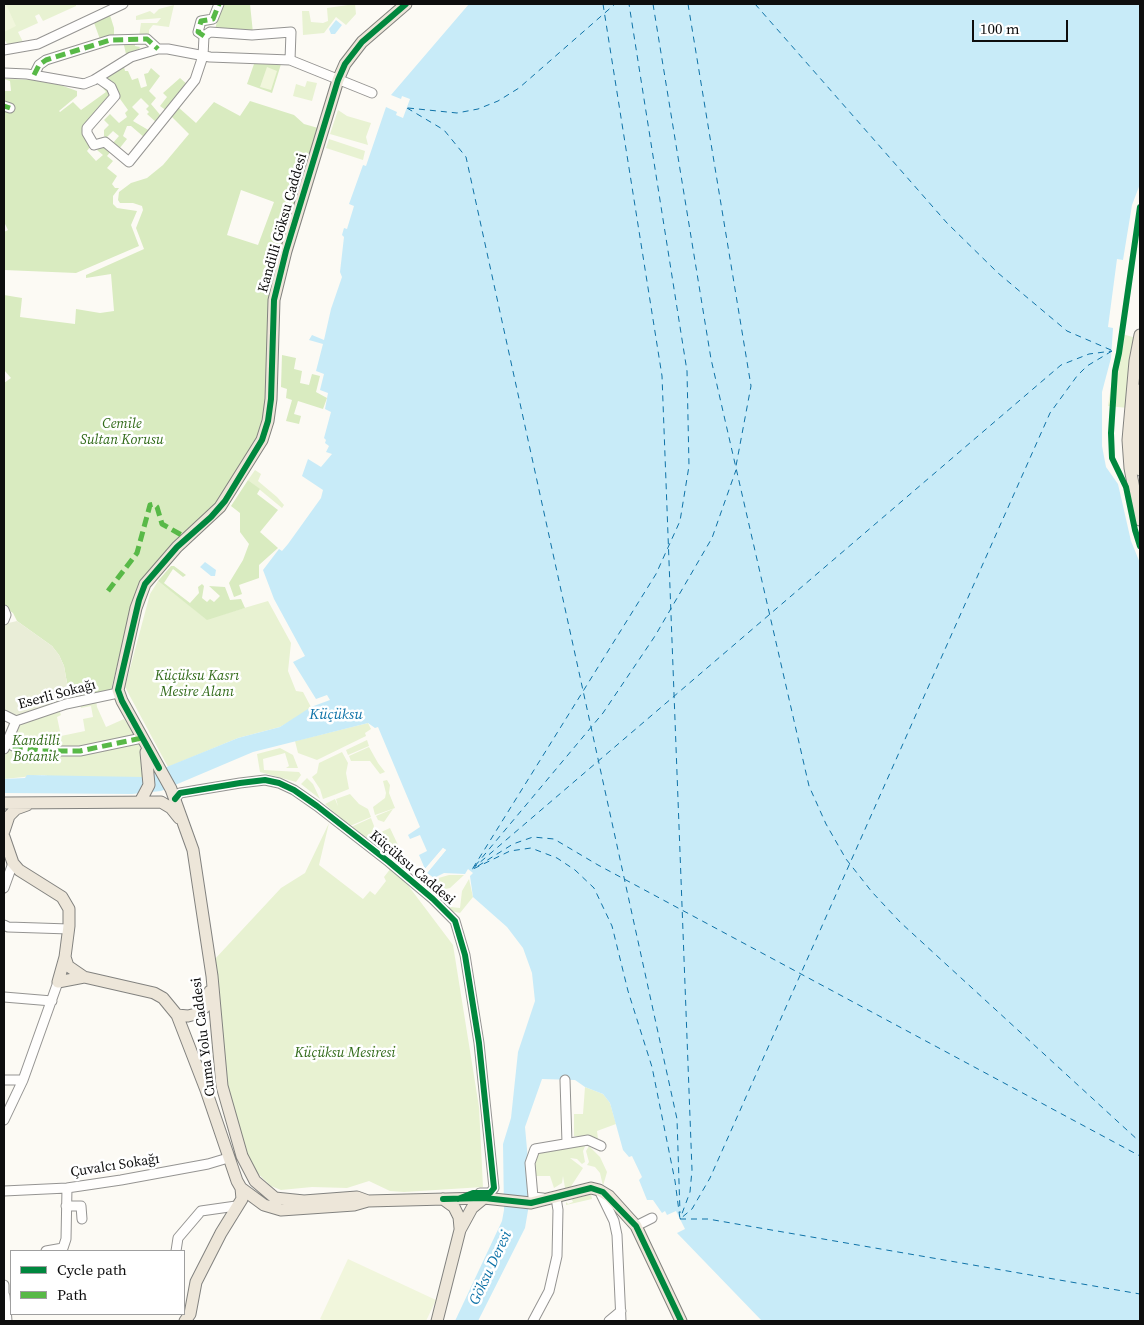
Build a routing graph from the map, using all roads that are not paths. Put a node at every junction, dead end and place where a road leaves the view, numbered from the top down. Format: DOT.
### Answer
graph roads {
  1 [pos="123,4"];
  2 [pos="219,4"];
  3 [pos="406,4"];
  4 [pos="204,36"];
  5 [pos="4,48"];
  6 [pos="158,49"];
  7 [pos="203,56"];
  8 [pos="290,60"];
  9 [pos="4,74"];
  10 [pos="34,75"];
  11 [pos="98,78"];
  12 [pos="338,80"];
  13 [pos="372,93"];
  14 [pos="1140,344"];
  15 [pos="1140,390"];
  16 [pos="1140,470"];
  17 [pos="1140,520"];
  18 [pos="4,610"];
  19 [pos="4,620"];
  20 [pos="118,693"];
  21 [pos="4,715"];
  22 [pos="16,721"];
  23 [pos="143,740"];
  24 [pos="13,746"];
  25 [pos="4,749"];
  26 [pos="154,768"];
  27 [pos="173,796"];
  28 [pos="4,802"];
  29 [pos="33,802"];
  30 [pos="140,802"];
  31 [pos="4,831"];
  32 [pos="4,837"];
  33 [pos="12,862"];
  34 [pos="4,888"];
  35 [pos="4,925"];
  36 [pos="69,930"];
  37 [pos="65,957"];
  38 [pos="212,976"];
  39 [pos="84,977"];
  40 [pos="58,982"];
  41 [pos="4,997"];
  42 [pos="52,1001"];
  43 [pos="177,1015"];
  44 [pos="4,1080"];
  45 [pos="23,1080"];
  46 [pos="565,1080"];
  47 [pos="222,1086"];
  48 [pos="206,1090"];
  49 [pos="4,1120"];
  50 [pos="567,1144"];
  51 [pos="601,1146"];
  52 [pos="228,1158"];
  53 [pos="67,1188"];
  54 [pos="599,1190"];
  55 [pos="4,1191"];
  56 [pos="240,1198"];
  57 [pos="484,1198"];
  58 [pos="443,1199"];
  59 [pos="458,1199"];
  60 [pos="551,1199"];
  61 [pos="276,1203"];
  62 [pos="66,1206"];
  63 [pos="652,1218"];
  64 [pos="82,1219"];
  65 [pos="636,1226"];
  66 [pos="460,1230"];
  67 [pos="52,1250"];
  68 [pos="176,1250"];
  69 [pos="6,1292"];
  70 [pos="621,1310"];
  71 [pos="8,1321"];
  72 [pos="185,1321"];
  73 [pos="437,1321"];
  74 [pos="533,1321"];
  75 [pos="609,1321"];
  76 [pos="621,1321"];
  77 [pos="681,1321"];
  1 -- 5 [label="street"];
  2 -- 4 [label="street"];
  3 -- 12 [label="main road, Kandilli Göksu Caddesi"];
  4 -- 7 [label="street"];
  4 -- 8 [label="street"];
  6 -- 7 [label="street"];
  6 -- 10 [label="street"];
  6 -- 11 [label="street"];
  7 -- 8 [label="street"];
  7 -- 11 [label="street"];
  8 -- 12 [label="street"];
  9 -- 10 [label="street"];
  10 -- 11 [label="street"];
  12 -- 13 [label="street"];
  12 -- 20 [label="main road, Kandilli Göksu Caddesi"];
  14 -- 17 [label="main road"];
  15 -- 16 [label="main road"];
  18 -- 19 [label="street"];
  20 -- 22 [label="street, Eserli Sokağı"];
  20 -- 23 [label="main road"];
  21 -- 22 [label="street, Eserli Sokağı"];
  22 -- 25 [label="street"];
  23 -- 24 [label="street"];
  23 -- 26 [label="main road"];
  26 -- 27 [label="main road"];
  26 -- 30 [label="main road"];
  27 -- 30 [label="main road, Küçüksu Caddesi"];
  27 -- 38 [label="main road, Cuma Yolu Caddesi"];
  27 -- 59 [label="street, Küçüksu Caddesi"];
  28 -- 29 [label="main road, Küçüksu Caddesi"];
  29 -- 30 [label="main road, Küçüksu Caddesi"];
  29 -- 31 [label="main road"];
  32 -- 33 [label="main road"];
  33 -- 34 [label="street"];
  33 -- 36 [label="main road"];
  35 -- 36 [label="street"];
  36 -- 37 [label="main road"];
  37 -- 39 [label="main road"];
  37 -- 40 [label="main road"];
  38 -- 43 [label="main road"];
  38 -- 47 [label="main road, Cuma Yolu Caddesi"];
  39 -- 40 [label="main road"];
  39 -- 43 [label="main road"];
  40 -- 42 [label="street"];
  41 -- 42 [label="street"];
  42 -- 45 [label="street"];
  43 -- 48 [label="main road, Cuma Yolu Caddesi"];
  44 -- 45 [label="street"];
  45 -- 49 [label="street"];
  46 -- 50 [label="street"];
  47 -- 48 [label="main road"];
  47 -- 61 [label="main road, Cuma Yolu Caddesi"];
  48 -- 52 [label="main road, Cuma Yolu Caddesi"];
  50 -- 51 [label="street"];
  50 -- 60 [label="street"];
  52 -- 53 [label="street, Çuvalcı Sokağı"];
  52 -- 56 [label="main road, Cuma Yolu Caddesi"];
  53 -- 55 [label="street, Çuvalcı Sokağı"];
  53 -- 62 [label="street"];
  54 -- 60 [label="main road"];
  54 -- 65 [label="main road"];
  54 -- 70 [label="street"];
  56 -- 61 [label="main road"];
  56 -- 68 [label="street"];
  56 -- 72 [label="main road"];
  57 -- 59 [label="main road"];
  57 -- 60 [label="main road"];
  57 -- 66 [label="main road"];
  58 -- 59 [label="main road"];
  58 -- 61 [label="main road"];
  58 -- 66 [label="main road"];
  60 -- 74 [label="street"];
  62 -- 64 [label="street"];
  62 -- 67 [label="street"];
  63 -- 65 [label="street"];
  65 -- 77 [label="main road"];
  66 -- 73 [label="main road"];
  69 -- 71 [label="street"];
  70 -- 75 [label="street"];
  70 -- 76 [label="street"];
}
